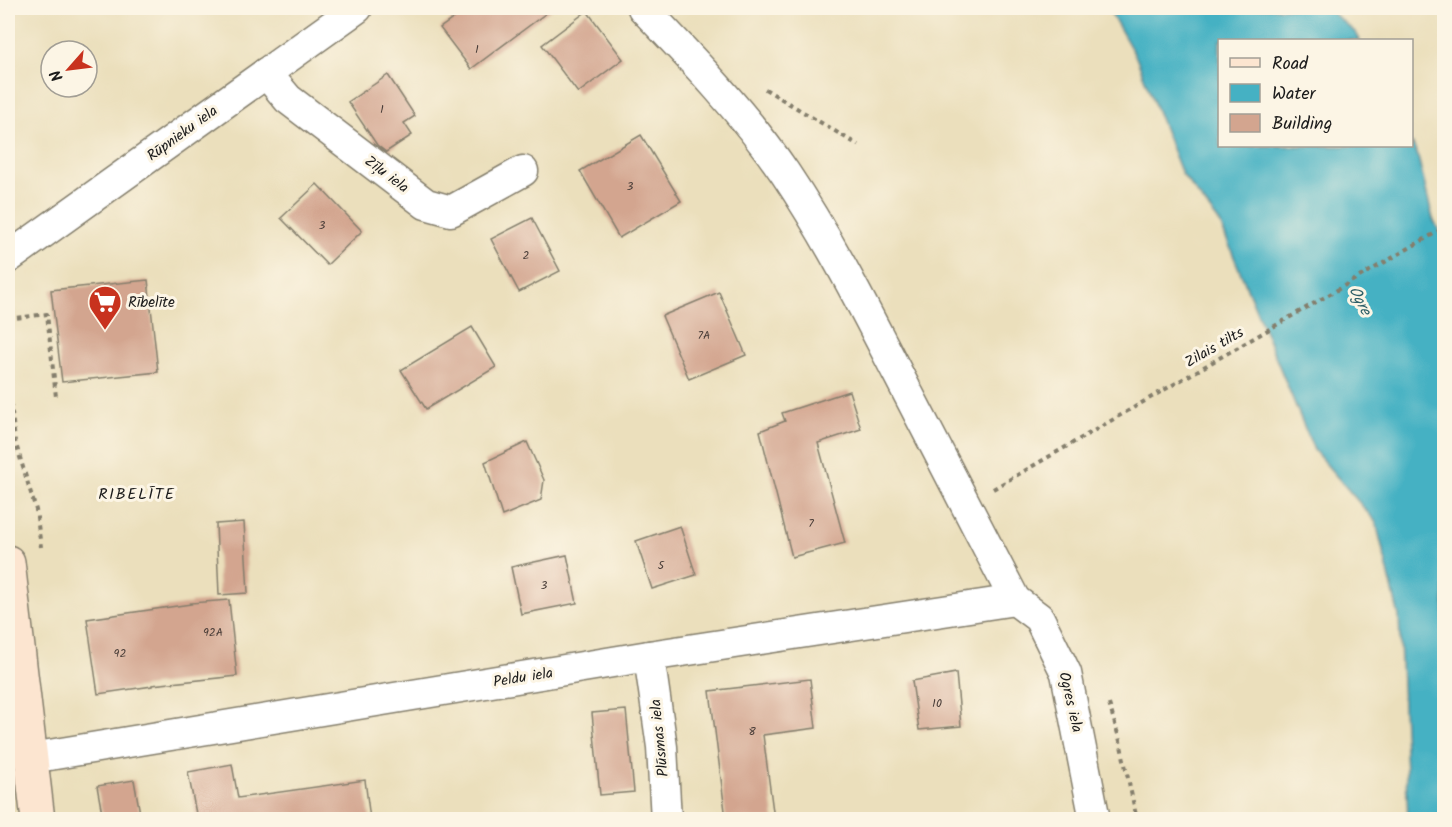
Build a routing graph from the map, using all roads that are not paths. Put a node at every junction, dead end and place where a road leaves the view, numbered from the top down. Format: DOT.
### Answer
graph roads {
  1 [pos="357,8"];
  2 [pos="644,8"];
  3 [pos="266,73"];
  4 [pos="524,171"];
  5 [pos="8,258"];
  6 [pos="8,562"];
  7 [pos="1015,600"];
  8 [pos="648,656"];
  9 [pos="31,758"];
  10 [pos="38,819"];
  11 [pos="666,819"];
  12 [pos="1095,819"];
  1 -- 3 [label="street, Rūpnieku iela"];
  2 -- 7 [label="street"];
  3 -- 4 [label="street, Zīļu iela"];
  3 -- 5 [label="street, Rūpnieku iela"];
  6 -- 9 [label="main road"];
  7 -- 8 [label="street, Peldu iela"];
  7 -- 12 [label="street, Ogres iela"];
  8 -- 9 [label="street, Peldu iela"];
  8 -- 11 [label="street, Plūsmas iela"];
  9 -- 10 [label="main road"];
}
